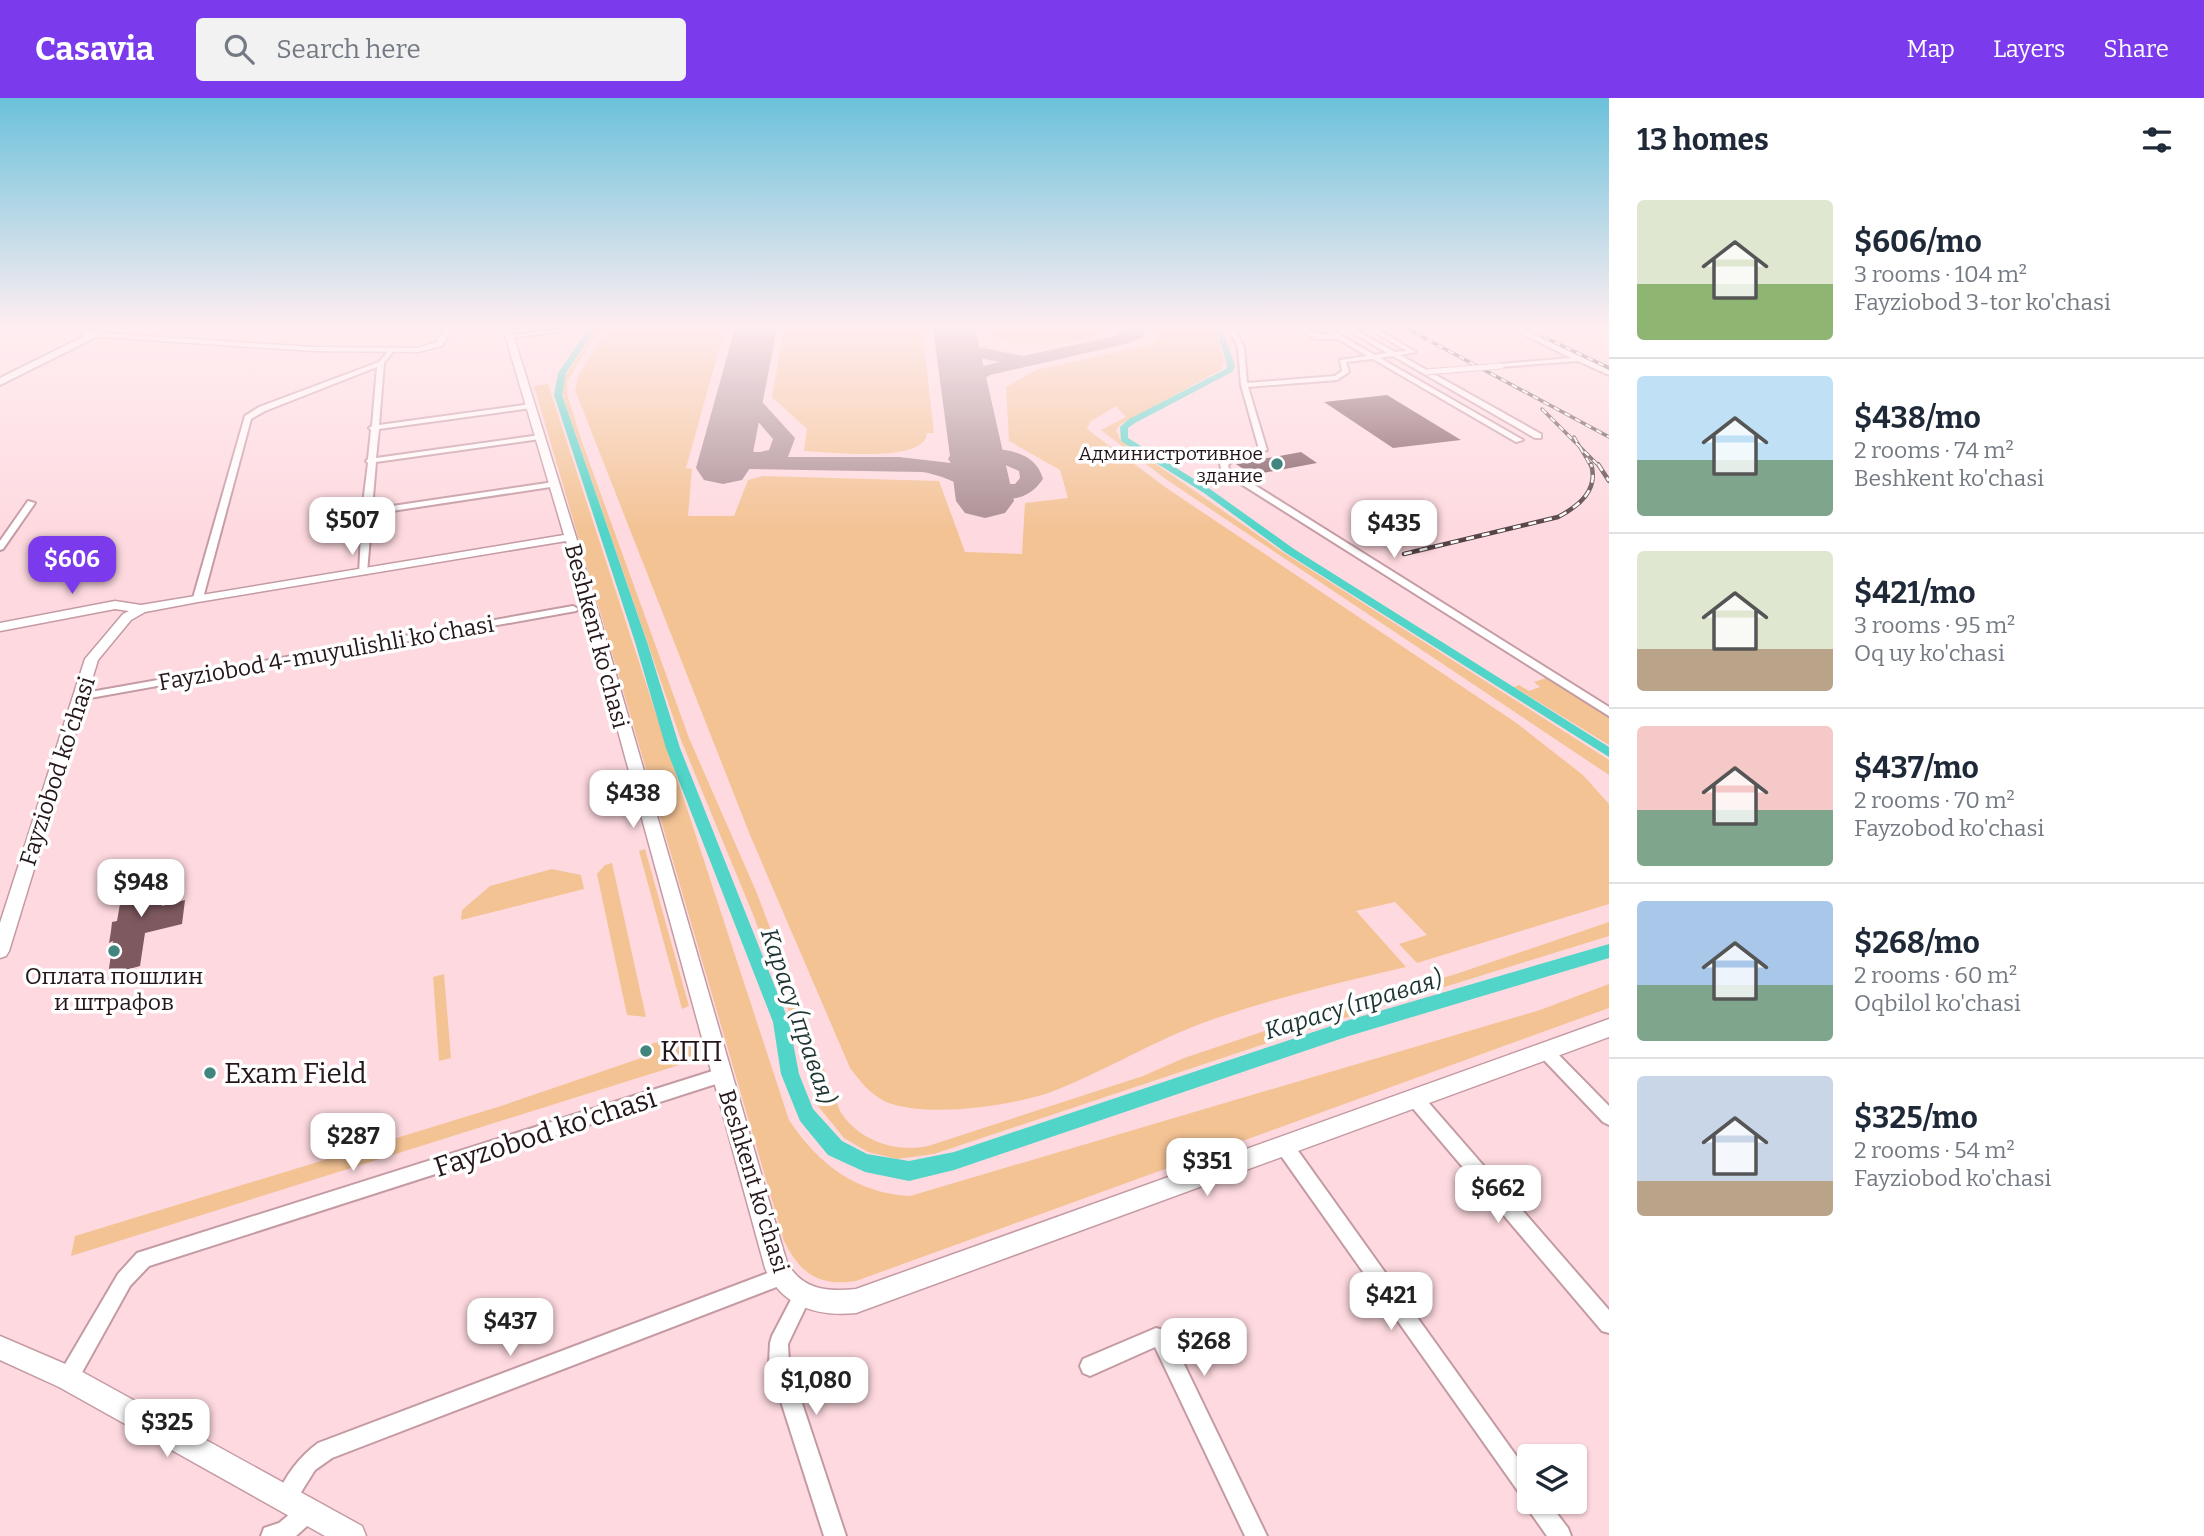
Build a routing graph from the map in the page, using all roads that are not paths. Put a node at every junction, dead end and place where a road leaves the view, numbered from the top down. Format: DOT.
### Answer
graph roads {
  1 [pos="298,395"];
  2 [pos="377,395"];
  3 [pos="528,395"];
  4 [pos="1247,395"];
  5 [pos="1442,395"];
  6 [pos="1466,395"];
  7 [pos="531,406"];
  8 [pos="1502,415"];
  9 [pos="1482,418"];
  10 [pos="373,428"];
  11 [pos="1538,436"];
  12 [pos="540,437"];
  13 [pos="1519,440"];
  14 [pos="370,461"];
  15 [pos="554,484"];
  16 [pos="31,503"];
  17 [pos="366,512"];
  18 [pos="570,537"];
  19 [pos="0,547"];
  20 [pos="362,572"];
  21 [pos="198,598"];
  22 [pos="141,609"];
  23 [pos="573,610"];
  24 [pos="0,627"];
  25 [pos="79,697"];
  26 [pos="1609,712"];
  27 [pos="0,951"];
  28 [pos="1609,1028"];
  29 [pos="1546,1052"];
  30 [pos="722,1075"];
  31 [pos="1416,1100"];
  32 [pos="1609,1117"];
  33 [pos="1285,1147"];
  34 [pos="781,1277"];
  35 [pos="802,1296"];
  36 [pos="1609,1324"];
  37 [pos="0,1348"];
  38 [pos="1090,1366"];
  39 [pos="68,1378"];
  40 [pos="1517,1475"];
  41 [pos="286,1498"];
  42 [pos="310,1511"];
  43 [pos="1544,1514"];
  44 [pos="272,1536"];
  45 [pos="352,1536"];
  46 [pos="835,1536"];
  47 [pos="1255,1536"];
  48 [pos="1560,1536"];
  1 -- 21 [label="street"];
  2 -- 10 [label="street"];
  3 -- 7 [label="street, Beshkent ko'chasi"];
  4 -- 26 [label="street"];
  5 -- 9 [label="street"];
  6 -- 8 [label="street"];
  7 -- 10 [label="street"];
  7 -- 12 [label="street, Beshkent ko'chasi"];
  8 -- 9 [label="street"];
  8 -- 11 [label="street"];
  9 -- 13 [label="street"];
  10 -- 14 [label="street"];
  12 -- 14 [label="street"];
  12 -- 15 [label="street, Beshkent ko'chasi"];
  14 -- 17 [label="street"];
  15 -- 17 [label="street"];
  15 -- 18 [label="street, Beshkent ko'chasi"];
  16 -- 19 [label="street"];
  17 -- 20 [label="street"];
  18 -- 20 [label="street"];
  18 -- 30 [label="street, Beshkent ko'chasi"];
  20 -- 21 [label="street"];
  21 -- 22 [label="street"];
  22 -- 24 [label="street"];
  22 -- 25 [label="street, Fayziobod ko'chasi"];
  23 -- 25 [label="street, Fayziobod 4-muyulishli koʻchasi"];
  25 -- 27 [label="street, Fayziobod ko'chasi"];
  28 -- 29 [label="street"];
  29 -- 31 [label="street"];
  29 -- 32 [label="street"];
  30 -- 34 [label="street, Beshkent ko'chasi"];
  30 -- 39 [label="street, Fayzobod ko'chasi"];
  31 -- 33 [label="street"];
  31 -- 36 [label="street"];
  33 -- 35 [label="street"];
  33 -- 40 [label="street"];
  34 -- 35 [label="street, Beshkent ko'chasi"];
  34 -- 41 [label="street"];
  35 -- 46 [label="street, Beshkent ko'chasi"];
  37 -- 39 [label="street"];
  38 -- 47 [label="street"];
  39 -- 41 [label="street"];
  41 -- 42 [label="street"];
  42 -- 44 [label="street"];
  42 -- 45 [label="street"];
  43 -- 48 [label="street"];
}
